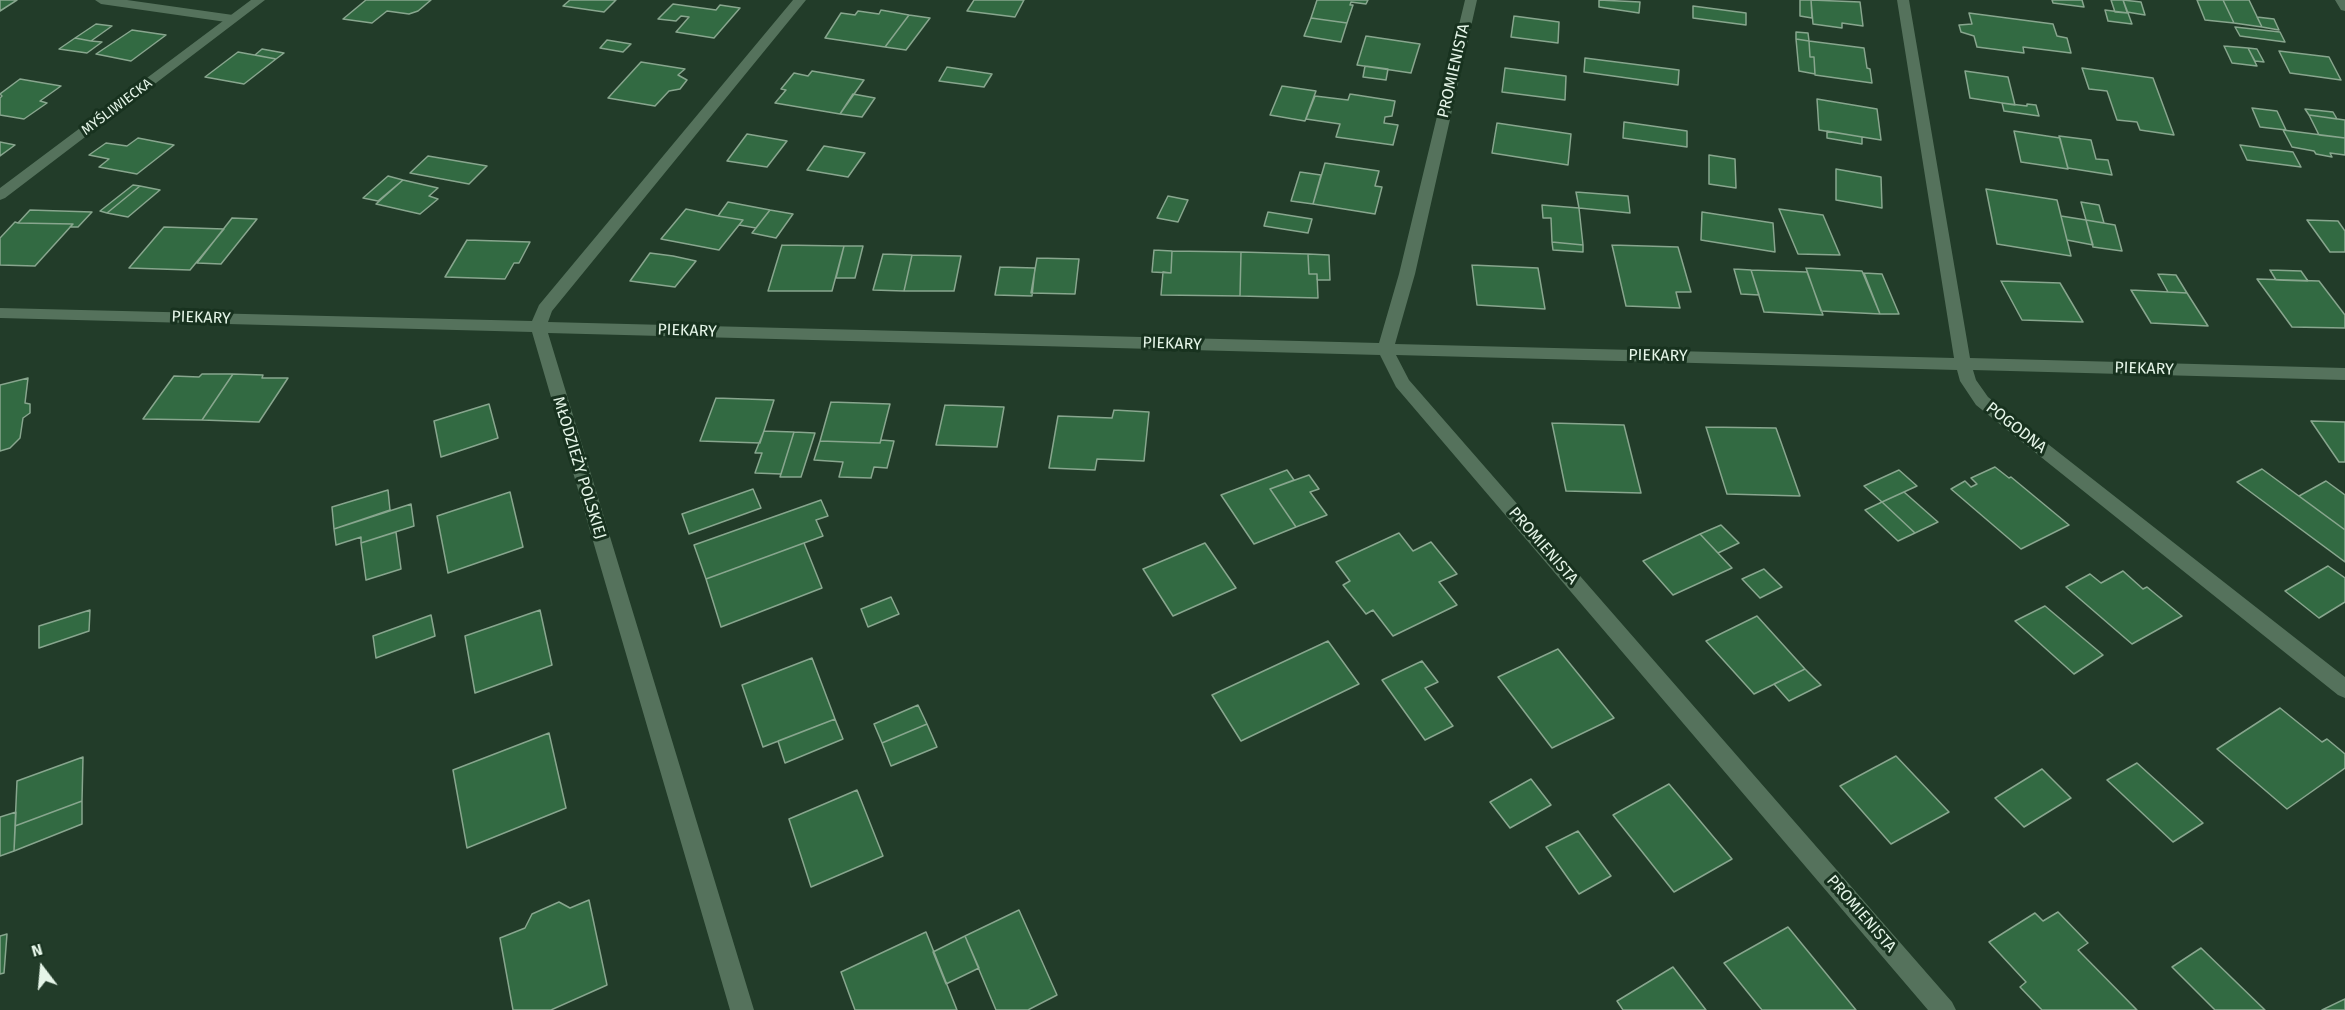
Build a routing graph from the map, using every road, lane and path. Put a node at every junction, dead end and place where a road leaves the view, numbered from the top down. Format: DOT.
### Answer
graph roads {
  1 [pos="101,0"];
  2 [pos="259,0"];
  3 [pos="800,0"];
  4 [pos="1471,0"];
  5 [pos="1903,0"];
  6 [pos="2341,0"];
  7 [pos="2345,7"];
  8 [pos="233,19"];
  9 [pos="0,195"];
  10 [pos="0,313"];
  11 [pos="538,327"];
  12 [pos="1385,349"];
  13 [pos="1962,363"];
  14 [pos="2345,374"];
  15 [pos="2345,689"];
  16 [pos="742,1010"];
  17 [pos="1944,1010"];
  1 -- 8 [label="street"];
  2 -- 8 [label="street, MYŚLIWIECKA"];
  3 -- 11 [label="street"];
  4 -- 12 [label="street, PROMIENISTA"];
  5 -- 13 [label="street, POGODNA"];
  6 -- 7 [label="street"];
  8 -- 9 [label="street, MYŚLIWIECKA"];
  10 -- 11 [label="street, PIEKARY"];
  11 -- 12 [label="street, PIEKARY"];
  11 -- 16 [label="street, MŁODZIEŻY POLSKIEJ"];
  12 -- 13 [label="street, PIEKARY"];
  12 -- 17 [label="street, PROMIENISTA"];
  13 -- 14 [label="street, PIEKARY"];
  13 -- 15 [label="street, POGODNA"];
}
